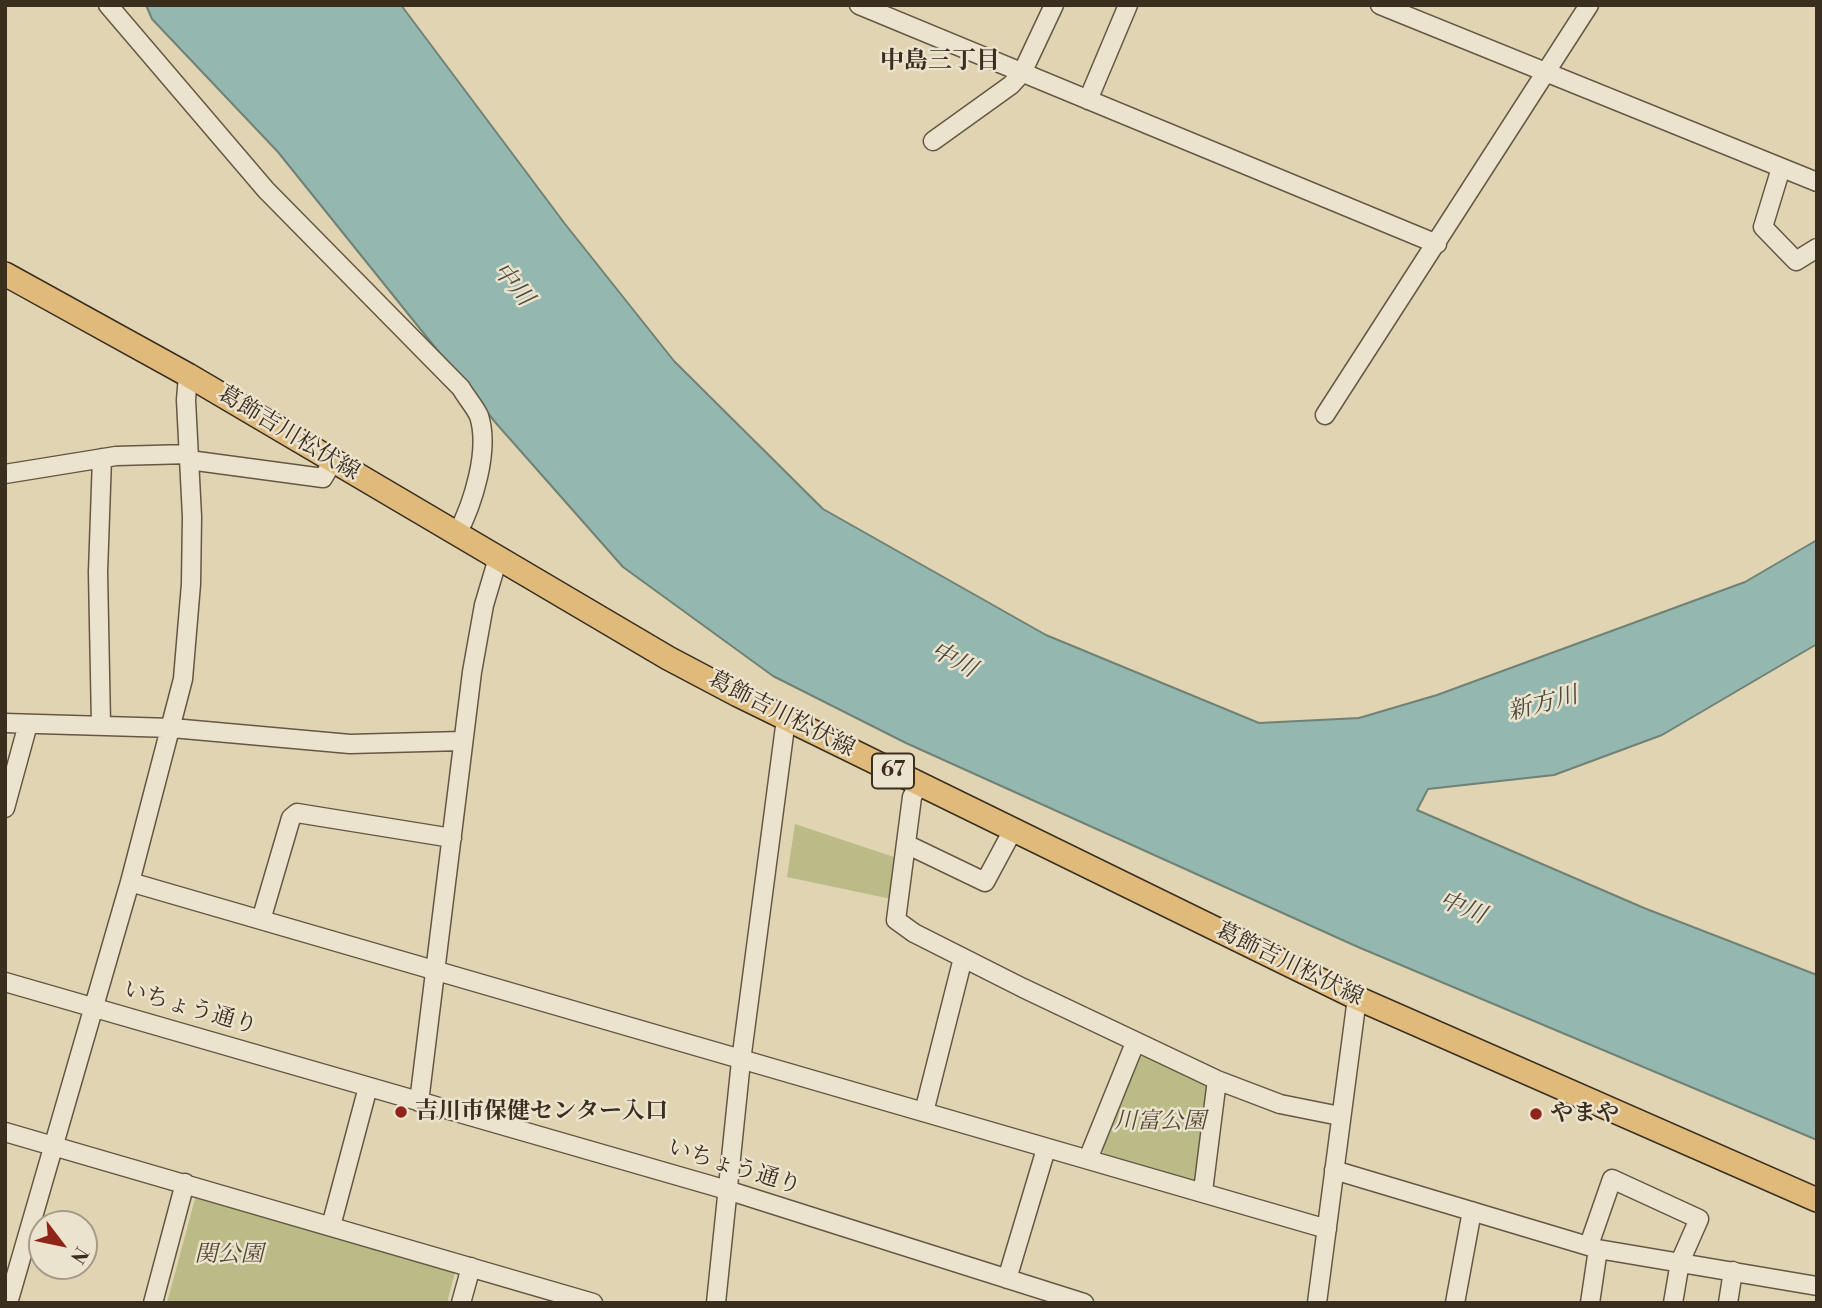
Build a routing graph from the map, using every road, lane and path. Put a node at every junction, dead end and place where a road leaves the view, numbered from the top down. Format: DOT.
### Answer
graph roads {
  1 [pos="108,5"];
  2 [pos="859,5"];
  3 [pos="1054,5"];
  4 [pos="1128,5"];
  5 [pos="1380,5"];
  6 [pos="1589,5"];
  7 [pos="1022,73"];
  8 [pos="1545,74"];
  9 [pos="1088,100"];
  10 [pos="933,141"];
  11 [pos="1781,168"];
  12 [pos="1817,182"];
  13 [pos="1437,244"];
  14 [pos="1817,248"];
  15 [pos="5,274"];
  16 [pos="188,375"];
  17 [pos="1325,415"];
  18 [pos="189,457"];
  19 [pos="102,458"];
  20 [pos="332,461"];
  21 [pos="5,474"];
  22 [pos="457,534"];
  23 [pos="498,558"];
  24 [pos="786,719"];
  25 [pos="5,723"];
  26 [pos="28,724"];
  27 [pos="101,725"];
  28 [pos="172,728"];
  29 [pos="462,741"];
  30 [pos="919,784"];
  31 [pos="5,807"];
  32 [pos="1013,830"];
  33 [pos="452,838"];
  34 [pos="906,844"];
  35 [pos="130,882"];
  36 [pos="261,920"];
  37 [pos="963,958"];
  38 [pos="436,971"];
  39 [pos="5,982"];
  40 [pos="1357,998"];
  41 [pos="94,1006"];
  42 [pos="1135,1044"];
  43 [pos="741,1061"];
  44 [pos="1217,1080"];
  45 [pos="368,1087"];
  46 [pos="419,1102"];
  47 [pos="925,1112"];
  48 [pos="1340,1116"];
  49 [pos="5,1132"];
  50 [pos="53,1146"];
  51 [pos="1046,1149"];
  52 [pos="1088,1159"];
  53 [pos="1334,1170"];
  54 [pos="185,1184"];
  55 [pos="727,1190"];
  56 [pos="1203,1191"];
  57 [pos="1817,1200"];
  58 [pos="1472,1212"];
  59 [pos="331,1226"];
  60 [pos="1326,1229"];
  61 [pos="1593,1247"];
  62 [pos="1680,1262"];
  63 [pos="471,1267"];
  64 [pos="1733,1271"];
  65 [pos="1007,1279"];
  66 [pos="1817,1286"];
  67 [pos="1031,1295"];
  68 [pos="572,1300"];
  69 [pos="8,1303"];
  70 [pos="153,1303"];
  71 [pos="461,1303"];
  72 [pos="593,1303"];
  73 [pos="716,1303"];
  74 [pos="1084,1303"];
  75 [pos="1317,1303"];
  76 [pos="1455,1303"];
  77 [pos="1590,1303"];
  78 [pos="1674,1303"];
  79 [pos="1728,1303"];
  1 -- 22 [label="street"];
  2 -- 7 [label="street"];
  3 -- 7 [label="street"];
  4 -- 9 [label="street"];
  5 -- 8 [label="street"];
  6 -- 8 [label="street"];
  7 -- 9 [label="street"];
  7 -- 10 [label="street"];
  8 -- 11 [label="street"];
  8 -- 13 [label="street"];
  9 -- 13 [label="street"];
  11 -- 12 [label="street"];
  11 -- 14 [label="street"];
  13 -- 17 [label="street"];
  15 -- 16 [label="main road, 葛飾吉川松伏線 / 67"];
  16 -- 18 [label="street"];
  16 -- 20 [label="main road, 葛飾吉川松伏線 / 67"];
  18 -- 19 [label="street"];
  18 -- 20 [label="street"];
  18 -- 28 [label="street"];
  19 -- 21 [label="street"];
  19 -- 27 [label="street"];
  20 -- 22 [label="main road, 葛飾吉川松伏線 / 67"];
  22 -- 23 [label="main road, 葛飾吉川松伏線 / 67"];
  23 -- 24 [label="main road, 葛飾吉川松伏線 / 67"];
  23 -- 29 [label="street"];
  24 -- 30 [label="main road, 葛飾吉川松伏線 / 67"];
  24 -- 43 [label="street"];
  25 -- 26 [label="street"];
  26 -- 27 [label="street"];
  26 -- 31 [label="street"];
  27 -- 28 [label="street"];
  28 -- 29 [label="street"];
  28 -- 35 [label="street"];
  29 -- 33 [label="street"];
  30 -- 32 [label="main road, 葛飾吉川松伏線 / 67"];
  30 -- 34 [label="street"];
  32 -- 34 [label="street"];
  32 -- 40 [label="main road, 葛飾吉川松伏線 / 67"];
  33 -- 36 [label="street"];
  33 -- 38 [label="street"];
  34 -- 37 [label="street"];
  35 -- 36 [label="street"];
  35 -- 41 [label="street"];
  36 -- 38 [label="street"];
  37 -- 42 [label="street"];
  37 -- 47 [label="street"];
  38 -- 43 [label="street"];
  38 -- 46 [label="street"];
  39 -- 41 [label="street, いちょう通り"];
  40 -- 48 [label="street"];
  40 -- 57 [label="main road, 葛飾吉川松伏線 / 67"];
  41 -- 45 [label="street, いちょう通り"];
  41 -- 50 [label="street"];
  42 -- 44 [label="street"];
  42 -- 52 [label="street"];
  43 -- 47 [label="street"];
  43 -- 55 [label="street"];
  44 -- 48 [label="street"];
  44 -- 56 [label="street"];
  45 -- 46 [label="street, いちょう通り"];
  45 -- 59 [label="street"];
  46 -- 55 [label="street, いちょう通り"];
  47 -- 51 [label="street"];
  48 -- 53 [label="street"];
  49 -- 50 [label="street"];
  50 -- 54 [label="street"];
  50 -- 69 [label="street"];
  51 -- 52 [label="street"];
  51 -- 65 [label="street"];
  52 -- 56 [label="street"];
  53 -- 58 [label="street"];
  53 -- 60 [label="street"];
  54 -- 59 [label="street"];
  54 -- 70 [label="street"];
  55 -- 65 [label="street, いちょう通り"];
  55 -- 73 [label="street"];
  56 -- 60 [label="street"];
  58 -- 61 [label="street"];
  58 -- 76 [label="street"];
  59 -- 63 [label="street"];
  60 -- 75 [label="street"];
  61 -- 62 [label="street"];
  61 -- 62 [label="street"];
  61 -- 77 [label="street"];
  62 -- 64 [label="street"];
  62 -- 78 [label="street"];
  63 -- 68 [label="street"];
  63 -- 71 [label="street"];
  64 -- 66 [label="street"];
  64 -- 79 [label="street"];
  65 -- 67 [label="street, いちょう通り"];
  67 -- 74 [label="street, いちょう通り"];
  68 -- 72 [label="street"];
}
